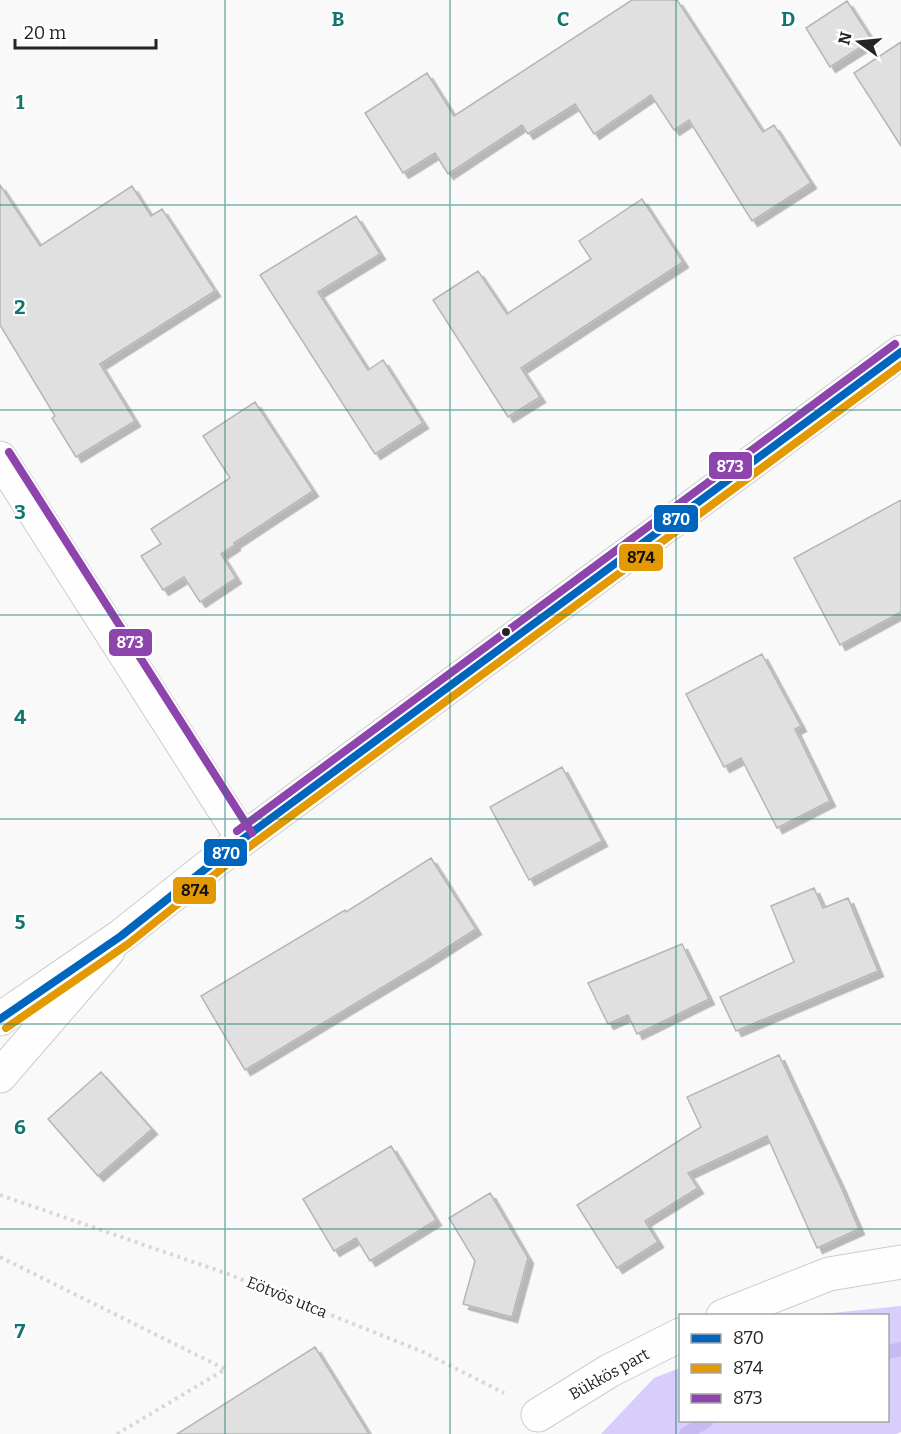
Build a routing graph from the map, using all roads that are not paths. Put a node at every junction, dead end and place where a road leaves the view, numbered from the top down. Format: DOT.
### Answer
graph roads {
  1 [pos="901,352"];
  2 [pos="0,458"];
  3 [pos="243,839"];
  4 [pos="121,936"];
  5 [pos="0,1019"];
  6 [pos="0,1076"];
  7 [pos="901,1262"];
  8 [pos="728,1314"];
  9 [pos="679,1336"];
  10 [pos="538,1415"];
  1 -- 3 [label="main road"];
  2 -- 3 [label="main road"];
  3 -- 4 [label="main road"];
  4 -- 5 [label="main road"];
  4 -- 6 [label="main road"];
  7 -- 8 [label="main road"];
  9 -- 10 [label="main road, Bükkös part"];
}
